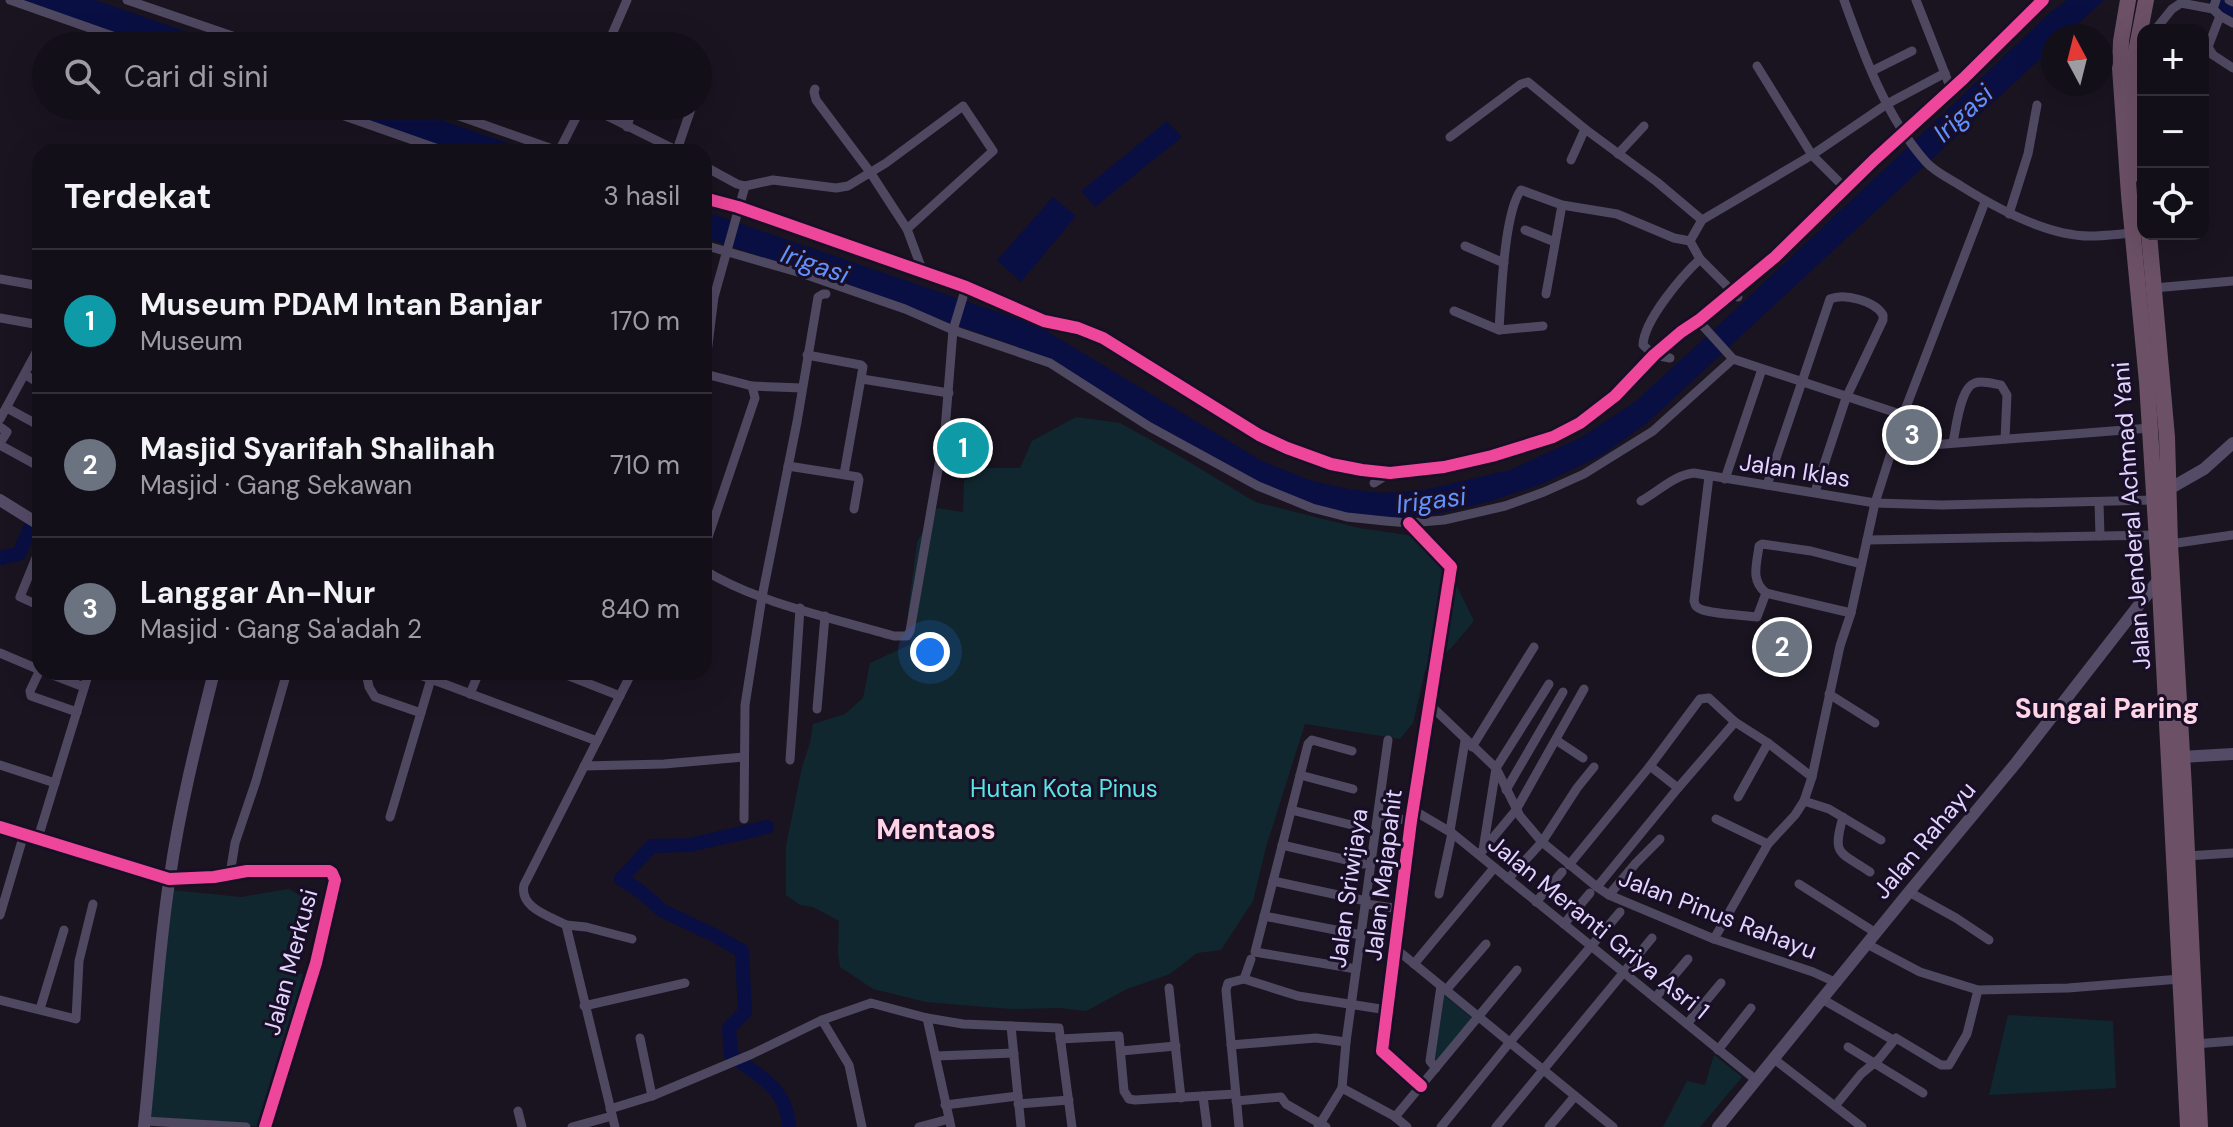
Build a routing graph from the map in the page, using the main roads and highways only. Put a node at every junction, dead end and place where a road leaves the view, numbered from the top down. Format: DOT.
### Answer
graph roads {
  1 [pos="2128,0"];
  2 [pos="2146,0"];
  3 [pos="2142,168"];
  4 [pos="2137,202"];
  5 [pos="2142,240"];
  6 [pos="2143,240"];
  7 [pos="2155,381"];
  8 [pos="2154,416"];
  9 [pos="2233,443"];
  10 [pos="2169,489"];
  11 [pos="0,500"];
  12 [pos="32,521"];
  13 [pos="2163,539"];
  14 [pos="2160,578"];
  15 [pos="2171,673"];
  16 [pos="212,680"];
  17 [pos="2173,698"];
  18 [pos="2233,754"];
  19 [pos="2181,757"];
  20 [pos="0,827"];
  21 [pos="169,879"];
  22 [pos="2191,1078"];
  23 [pos="144,1124"];
  24 [pos="1718,1127"];
  25 [pos="2188,1127"];
  26 [pos="2200,1127"];
  1 -- 4 [label="highway, Jalan Jenderal Achmad Yani"];
  2 -- 3 [label="highway"];
  5 -- 7 [label="highway, Jalan Jenderal Achmad Yani"];
  6 -- 7 [label="highway, Jalan Jenderal Achmad Yani"];
  7 -- 8 [label="highway, Jalan Jenderal Achmad Yani"];
  8 -- 10 [label="highway, Jalan Jenderal Achmad Yani"];
  8 -- 13 [label="highway, Jalan Jenderal Achmad Yani"];
  9 -- 10 [label="main road"];
  10 -- 13 [label="highway, Jalan Jenderal Achmad Yani"];
  11 -- 12 [label="main road"];
  13 -- 14 [label="highway, Jalan Jenderal Achmad Yani"];
  13 -- 15 [label="highway, Jalan Jenderal Achmad Yani"];
  14 -- 15 [label="highway, Jalan Jenderal Achmad Yani"];
  14 -- 24 [label="main road, Jalan Rahayu"];
  15 -- 17 [label="highway, Jalan Jenderal Achmad Yani"];
  16 -- 21 [label="main road"];
  17 -- 19 [label="highway, Jalan Jenderal Achmad Yani"];
  17 -- 22 [label="highway, Jalan Jenderal Achmad Yani"];
  18 -- 19 [label="main road"];
  19 -- 22 [label="highway, Jalan Jenderal Achmad Yani"];
  20 -- 21 [label="main road"];
  21 -- 23 [label="main road"];
  22 -- 25 [label="highway, Jalan Jenderal Achmad Yani"];
  22 -- 26 [label="highway, Jalan Jenderal Achmad Yani"];
}
